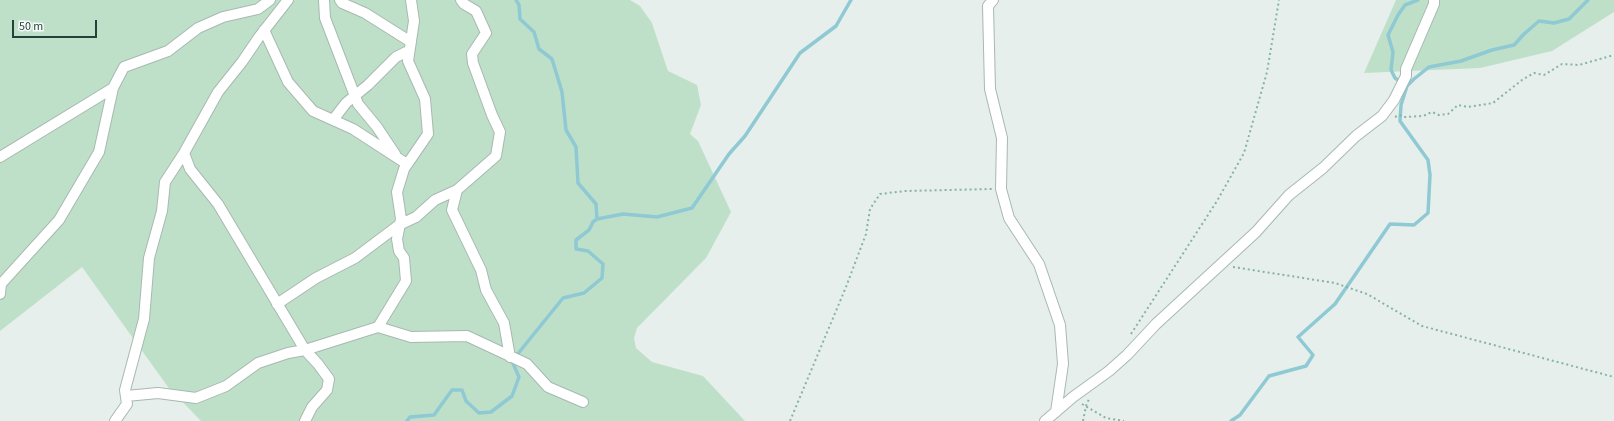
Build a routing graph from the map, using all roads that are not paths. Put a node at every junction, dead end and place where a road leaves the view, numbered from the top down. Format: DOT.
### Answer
graph roads {
  1 [pos="270,0"];
  2 [pos="288,0"];
  3 [pos="411,0"];
  4 [pos="461,0"];
  5 [pos="992,0"];
  6 [pos="1434,0"];
  7 [pos="322,1"];
  8 [pos="341,1"];
  9 [pos="264,30"];
  10 [pos="410,47"];
  11 [pos="113,88"];
  12 [pos="356,96"];
  13 [pos="333,120"];
  14 [pos="184,153"];
  15 [pos="0,158"];
  16 [pos="398,158"];
  17 [pos="407,164"];
  18 [pos="457,190"];
  19 [pos="399,225"];
  20 [pos="0,287"];
  21 [pos="277,304"];
  22 [pos="378,327"];
  23 [pos="305,350"];
  24 [pos="510,357"];
  25 [pos="126,396"];
  26 [pos="583,402"];
  27 [pos="1056,412"];
  28 [pos="115,421"];
  29 [pos="305,421"];
  30 [pos="1045,421"];
  1 -- 11 [label="street"];
  2 -- 9 [label="street"];
  3 -- 10 [label="street"];
  4 -- 18 [label="street"];
  5 -- 27 [label="street"];
  6 -- 27 [label="street"];
  7 -- 8 [label="street"];
  7 -- 12 [label="street"];
  8 -- 10 [label="street"];
  9 -- 13 [label="street"];
  9 -- 14 [label="street"];
  10 -- 12 [label="street"];
  10 -- 17 [label="street"];
  11 -- 15 [label="street"];
  11 -- 20 [label="street"];
  12 -- 13 [label="street"];
  12 -- 16 [label="street"];
  13 -- 16 [label="street"];
  14 -- 21 [label="street"];
  14 -- 25 [label="street"];
  16 -- 17 [label="street"];
  17 -- 19 [label="street"];
  18 -- 19 [label="street"];
  18 -- 24 [label="street"];
  19 -- 21 [label="street"];
  19 -- 22 [label="street"];
  21 -- 23 [label="street"];
  22 -- 23 [label="street"];
  22 -- 24 [label="street"];
  23 -- 25 [label="street"];
  23 -- 29 [label="street"];
  24 -- 26 [label="street"];
  25 -- 28 [label="street"];
  27 -- 30 [label="street"];
}
